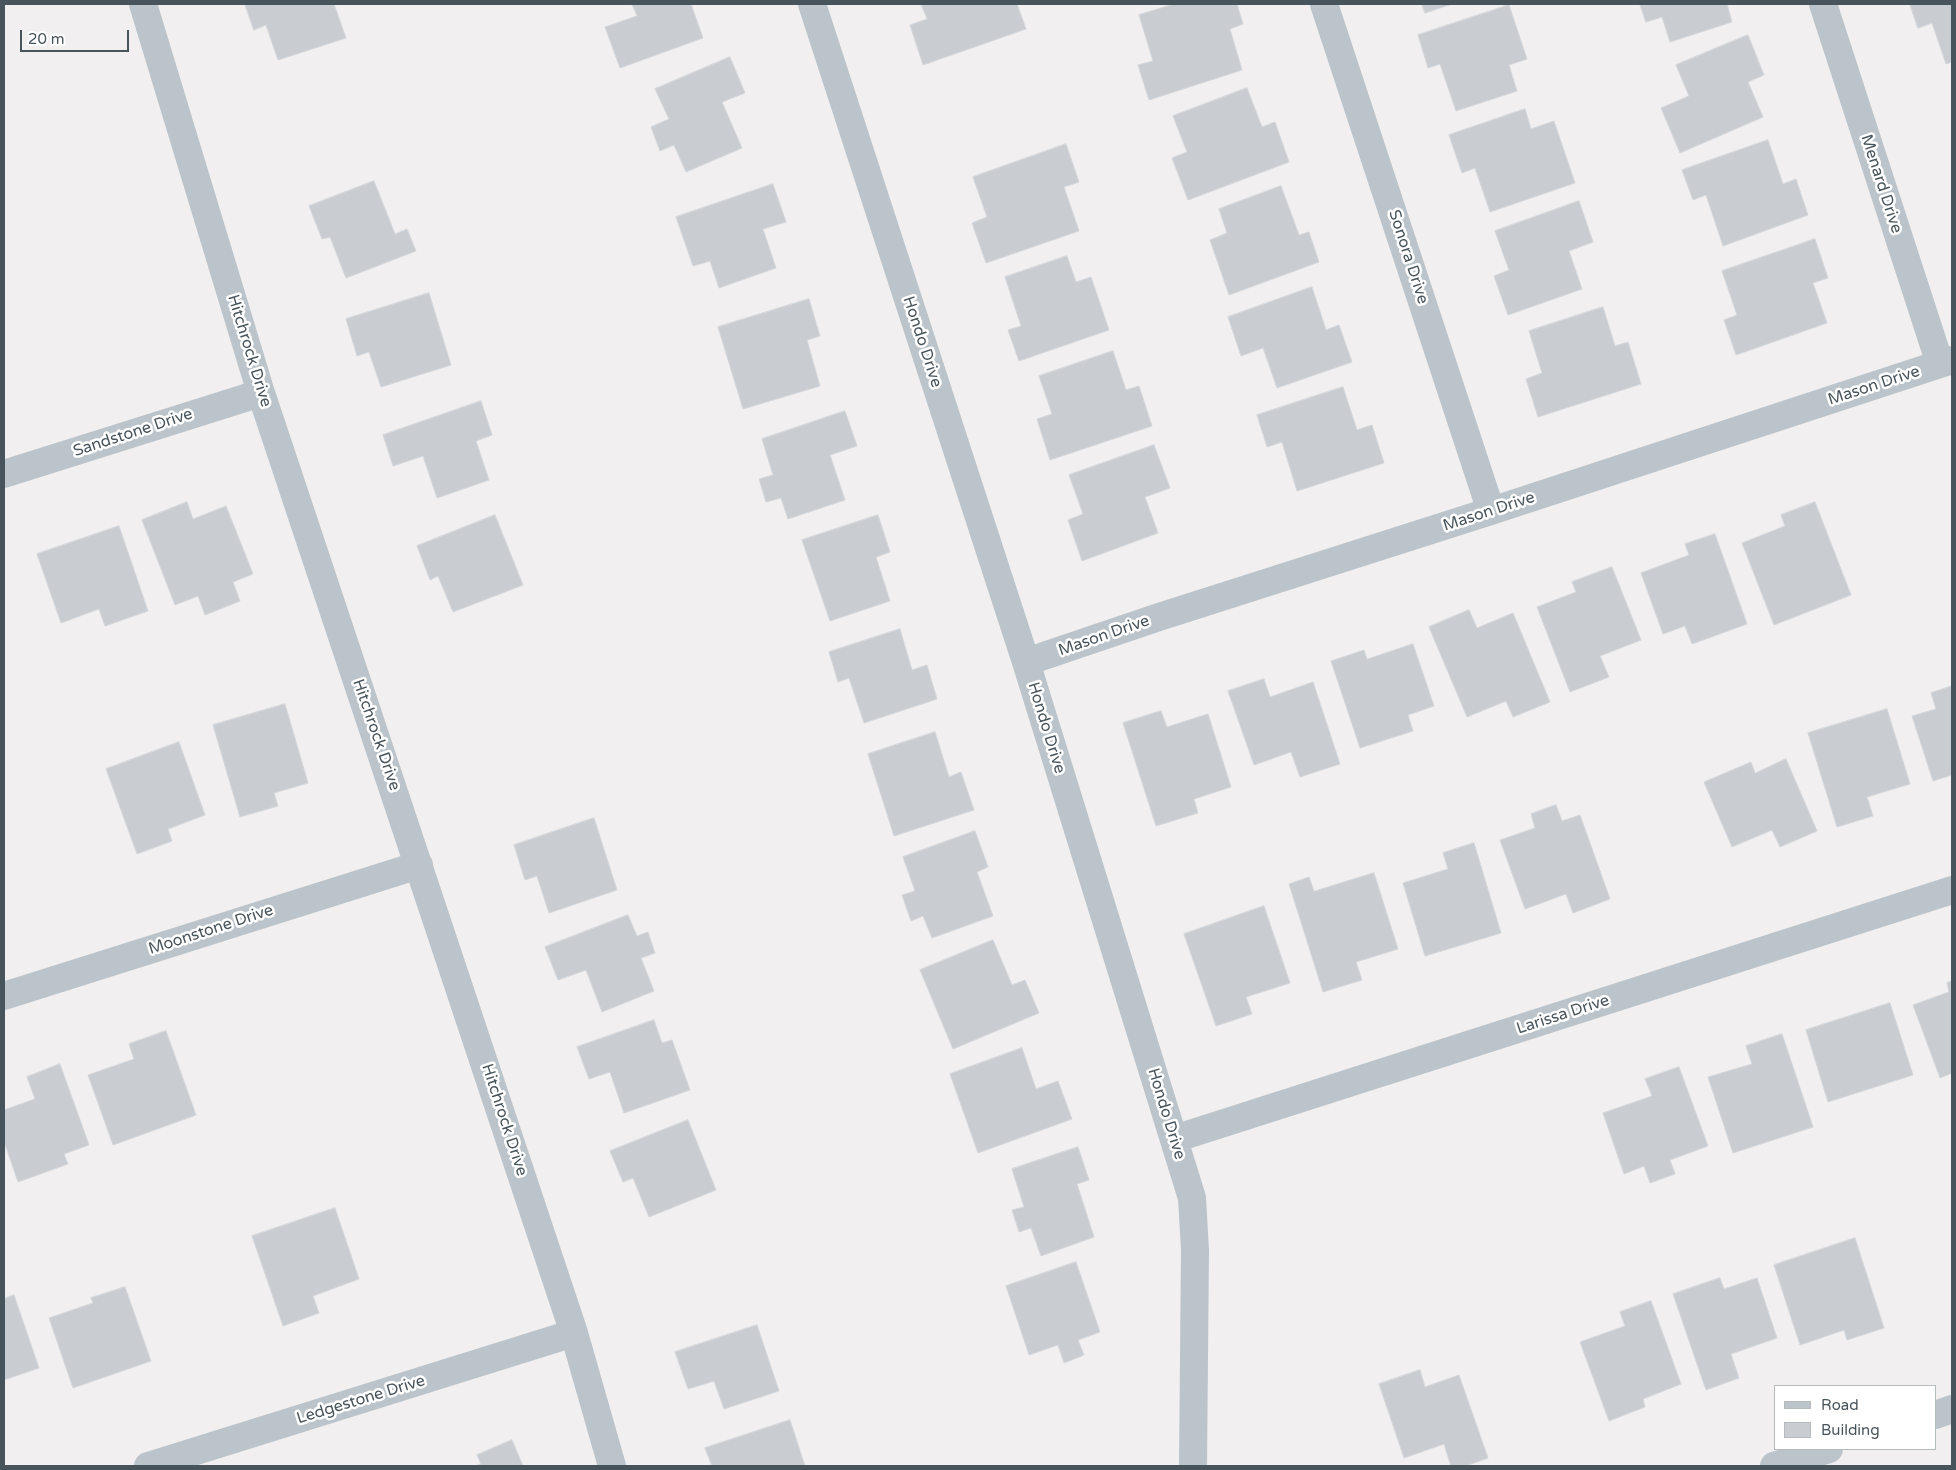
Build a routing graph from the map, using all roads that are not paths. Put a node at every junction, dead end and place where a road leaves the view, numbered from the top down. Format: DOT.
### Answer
graph roads {
  1 [pos="143,4"];
  2 [pos="812,4"];
  3 [pos="1324,4"];
  4 [pos="1823,4"];
  5 [pos="1946,362"];
  6 [pos="261,393"];
  7 [pos="4,474"];
  8 [pos="1491,511"];
  9 [pos="1026,662"];
  10 [pos="419,865"];
  11 [pos="1952,890"];
  12 [pos="4,996"];
  13 [pos="1174,1140"];
  14 [pos="574,1333"];
  15 [pos="1952,1409"];
  16 [pos="1936,1415"];
  17 [pos="1826,1450"];
  18 [pos="148,1466"];
  19 [pos="612,1466"];
  20 [pos="1193,1466"];
  21 [pos="1774,1466"];
  1 -- 6 [label="street, Hitchrock Drive"];
  2 -- 9 [label="street, Hondo Drive"];
  3 -- 8 [label="street, Sonora Drive"];
  4 -- 5 [label="street, Menard Drive"];
  5 -- 8 [label="street, Mason Drive"];
  6 -- 7 [label="street, Sandstone Drive"];
  6 -- 10 [label="street, Hitchrock Drive"];
  8 -- 9 [label="street, Mason Drive"];
  9 -- 13 [label="street, Hondo Drive"];
  10 -- 12 [label="street, Moonstone Drive"];
  10 -- 14 [label="street, Hitchrock Drive"];
  11 -- 13 [label="street, Larissa Drive"];
  13 -- 20 [label="street, Hondo Drive"];
  14 -- 18 [label="street, Ledgestone Drive"];
  14 -- 19 [label="street, Hitchrock Drive"];
  15 -- 16 [label="street"];
  17 -- 21 [label="street"];
}
